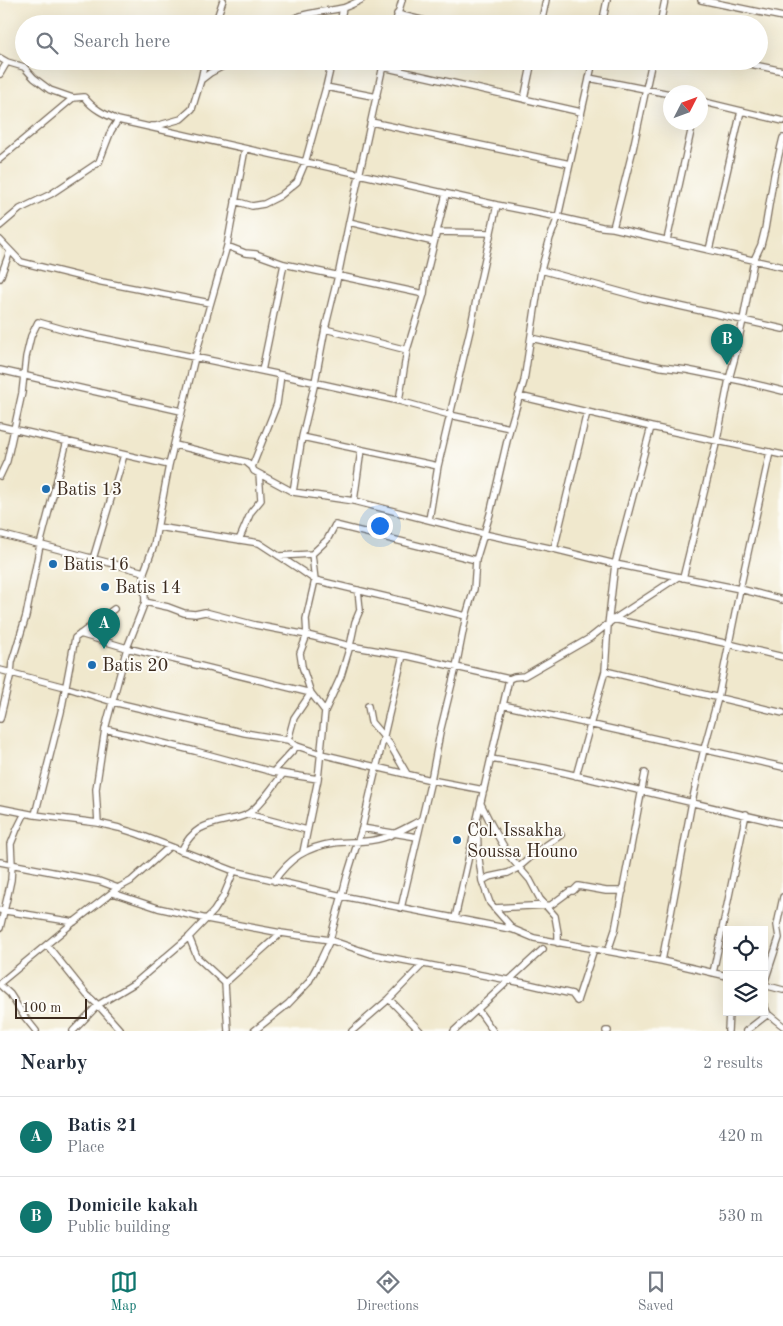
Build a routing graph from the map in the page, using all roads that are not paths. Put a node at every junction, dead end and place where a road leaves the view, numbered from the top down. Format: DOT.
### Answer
graph roads {
  1 [pos="223,0"];
  2 [pos="361,0"];
  3 [pos="402,0"];
  4 [pos="546,0"];
  5 [pos="607,0"];
  6 [pos="666,0"];
  7 [pos="701,0"];
  8 [pos="343,8"];
  9 [pos="397,14"];
  10 [pos="218,15"];
  11 [pos="305,15"];
  12 [pos="342,15"];
  13 [pos="401,15"];
  14 [pos="542,15"];
  15 [pos="604,15"];
  16 [pos="662,15"];
  17 [pos="783,17"];
  18 [pos="0,58"];
  19 [pos="7,62"];
  20 [pos="15,64"];
  21 [pos="768,68"];
  22 [pos="27,70"];
  23 [pos="203,70"];
  24 [pos="216,70"];
  25 [pos="330,70"];
  26 [pos="383,70"];
  27 [pos="408,70"];
  28 [pos="530,70"];
  29 [pos="591,70"];
  30 [pos="650,70"];
  31 [pos="783,71"];
  32 [pos="0,74"];
  33 [pos="589,78"];
  34 [pos="201,80"];
  35 [pos="326,87"];
  36 [pos="646,89"];
  37 [pos="663,93"];
  38 [pos="377,97"];
  39 [pos="73,98"];
  40 [pos="524,99"];
  41 [pos="708,103"];
  42 [pos="741,111"];
  43 [pos="581,112"];
  44 [pos="118,120"];
  45 [pos="783,121"];
  46 [pos="371,122"];
  47 [pos="141,126"];
  48 [pos="691,130"];
  49 [pos="783,138"];
  50 [pos="245,149"];
  51 [pos="0,159"];
  52 [pos="305,162"];
  53 [pos="570,164"];
  54 [pos="359,174"];
  55 [pos="446,194"];
  56 [pos="235,201"];
  57 [pos="497,205"];
  58 [pos="558,216"];
  59 [pos="349,222"];
  60 [pos="0,226"];
  61 [pos="613,228"];
  62 [pos="436,232"];
  63 [pos="491,233"];
  64 [pos="0,240"];
  65 [pos="666,240"];
  66 [pos="434,242"];
  67 [pos="227,246"];
  68 [pos="709,250"];
  69 [pos="10,251"];
  70 [pos="754,260"];
  71 [pos="284,264"];
  72 [pos="783,267"];
  73 [pos="541,270"];
  74 [pos="338,276"];
  75 [pos="0,278"];
  76 [pos="424,294"];
  77 [pos="210,302"];
  78 [pos="743,320"];
  79 [pos="325,329"];
  80 [pos="783,329"];
  81 [pos="531,338"];
  82 [pos="407,350"];
  83 [pos="195,357"];
  84 [pos="0,370"];
  85 [pos="262,371"];
  86 [pos="281,374"];
  87 [pos="24,375"];
  88 [pos="729,379"];
  89 [pos="315,382"];
  90 [pos="783,391"];
  91 [pos="519,396"];
  92 [pos="399,401"];
  93 [pos="182,411"];
  94 [pos="587,412"];
  95 [pos="450,415"];
  96 [pos="0,426"];
  97 [pos="651,427"];
  98 [pos="510,428"];
  99 [pos="13,429"];
  100 [pos="302,437"];
  101 [pos="717,440"];
  102 [pos="67,441"];
  103 [pos="175,445"];
  104 [pos="361,450"];
  105 [pos="770,452"];
  106 [pos="124,455"];
  107 [pos="783,455"];
  108 [pos="169,465"];
  109 [pos="438,466"];
  110 [pos="252,467"];
  111 [pos="259,474"];
  112 [pos="0,476"];
  113 [pos="292,492"];
  114 [pos="354,501"];
  115 [pos="429,520"];
  116 [pos="158,527"];
  117 [pos="0,534"];
  118 [pos="484,534"];
  119 [pos="239,540"];
  120 [pos="40,545"];
  121 [pos="554,549"];
  122 [pos="312,554"];
  123 [pos="279,556"];
  124 [pos="93,559"];
  125 [pos="476,560"];
  126 [pos="615,564"];
  127 [pos="144,572"];
  128 [pos="681,578"];
  129 [pos="315,580"];
  130 [pos="740,589"];
  131 [pos="358,590"];
  132 [pos="783,600"];
  133 [pos="145,602"];
  134 [pos="114,609"];
  135 [pos="466,616"];
  136 [pos="610,621"];
  137 [pos="80,634"];
  138 [pos="307,635"];
  139 [pos="729,644"];
  140 [pos="350,646"];
  141 [pos="127,648"];
  142 [pos="403,655"];
  143 [pos="783,657"];
  144 [pos="456,667"];
  145 [pos="0,670"];
  146 [pos="605,671"];
  147 [pos="11,673"];
  148 [pos="508,679"];
  149 [pos="65,687"];
  150 [pos="311,693"];
  151 [pos="718,698"];
  152 [pos="113,702"];
  153 [pos="503,705"];
  154 [pos="368,706"];
  155 [pos="325,711"];
  156 [pos="783,713"];
  157 [pos="0,719"];
  158 [pos="590,725"];
  159 [pos="105,729"];
  160 [pos="384,737"];
  161 [pos="288,740"];
  162 [pos="297,746"];
  163 [pos="704,749"];
  164 [pos="321,754"];
  165 [pos="491,759"];
  166 [pos="377,767"];
  167 [pos="783,767"];
  168 [pos="273,772"];
  169 [pos="645,772"];
  170 [pos="283,774"];
  171 [pos="407,774"];
  172 [pos="576,776"];
  173 [pos="318,779"];
  174 [pos="431,780"];
  175 [pos="484,790"];
  176 [pos="642,791"];
  177 [pos="692,802"];
  178 [pos="481,804"];
  179 [pos="0,808"];
  180 [pos="25,813"];
  181 [pos="247,814"];
  182 [pos="746,814"];
  183 [pos="35,815"];
  184 [pos="477,819"];
  185 [pos="421,820"];
  186 [pos="98,823"];
  187 [pos="783,824"];
  188 [pos="362,828"];
  189 [pos="307,830"];
  190 [pos="393,833"];
  191 [pos="561,835"];
  192 [pos="417,837"];
  193 [pos="357,842"];
  194 [pos="169,846"];
  195 [pos="181,851"];
  196 [pos="303,852"];
  197 [pos="0,862"];
  198 [pos="12,865"];
  199 [pos="519,867"];
  200 [pos="234,871"];
  201 [pos="482,880"];
  202 [pos="274,881"];
  203 [pos="118,888"];
  204 [pos="623,891"];
  205 [pos="113,893"];
  206 [pos="342,896"];
  207 [pos="783,897"];
  208 [pos="545,906"];
  209 [pos="401,908"];
  210 [pos="494,908"];
  211 [pos="2,910"];
  212 [pos="455,918"];
  213 [pos="207,919"];
  214 [pos="74,922"];
  215 [pos="0,928"];
  216 [pos="514,930"];
  217 [pos="281,933"];
  218 [pos="190,937"];
  219 [pos="330,940"];
  220 [pos="558,942"];
  221 [pos="47,945"];
  222 [pos="543,949"];
  223 [pos="594,949"];
  224 [pos="608,951"];
  225 [pos="662,961"];
  226 [pos="423,964"];
  227 [pos="768,972"];
  228 [pos="714,973"];
  229 [pos="723,975"];
  230 [pos="510,980"];
  231 [pos="225,983"];
  232 [pos="0,984"];
  233 [pos="768,985"];
  234 [pos="783,990"];
  235 [pos="389,999"];
  236 [pos="98,1005"];
  237 [pos="478,1010"];
  238 [pos="768,1014"];
  239 [pos="729,1016"];
  240 [pos="765,1016"];
  241 [pos="783,1026"];
  242 [pos="36,1031"];
  243 [pos="73,1031"];
  244 [pos="121,1031"];
  245 [pos="228,1031"];
  246 [pos="254,1031"];
  247 [pos="352,1031"];
  248 [pos="420,1031"];
  249 [pos="454,1031"];
  250 [pos="493,1031"];
  251 [pos="728,1031"];
  252 [pos="746,1031"];
  1 -- 10 [label="street"];
  2 -- 8 [label="street"];
  3 -- 9 [label="street"];
  4 -- 14 [label="street"];
  5 -- 15 [label="street"];
  6 -- 16 [label="street"];
  7 -- 17 [label="street"];
  8 -- 11 [label="street"];
  8 -- 12 [label="street"];
  9 -- 13 [label="street"];
  18 -- 19 [label="street"];
  19 -- 20 [label="street"];
  19 -- 32 [label="street"];
  21 -- 31 [label="street"];
  22 -- 39 [label="street"];
  23 -- 34 [label="street"];
  24 -- 34 [label="street"];
  25 -- 35 [label="street"];
  26 -- 38 [label="street"];
  27 -- 40 [label="street"];
  28 -- 40 [label="street"];
  29 -- 33 [label="street"];
  30 -- 36 [label="street"];
  33 -- 36 [label="street"];
  33 -- 43 [label="street"];
  34 -- 47 [label="street"];
  35 -- 38 [label="street"];
  35 -- 52 [label="street"];
  36 -- 37 [label="street"];
  36 -- 61 [label="street"];
  38 -- 46 [label="street"];
  39 -- 44 [label="street"];
  39 -- 51 [label="street"];
  40 -- 43 [label="street"];
  41 -- 42 [label="street"];
  42 -- 45 [label="street"];
  42 -- 68 [label="street"];
  43 -- 53 [label="street"];
  44 -- 47 [label="street"];
  44 -- 60 [label="street"];
  46 -- 53 [label="street"];
  46 -- 54 [label="street"];
  47 -- 50 [label="street"];
  48 -- 65 [label="street"];
  49 -- 70 [label="street"];
  50 -- 52 [label="street"];
  50 -- 56 [label="street"];
  52 -- 54 [label="street"];
  52 -- 56 [label="street"];
  53 -- 58 [label="street"];
  54 -- 55 [label="street"];
  54 -- 59 [label="street"];
  55 -- 57 [label="street"];
  55 -- 62 [label="street"];
  56 -- 67 [label="street"];
  57 -- 58 [label="street"];
  57 -- 63 [label="street"];
  58 -- 61 [label="street"];
  58 -- 73 [label="street"];
  59 -- 66 [label="street"];
  59 -- 74 [label="street"];
  61 -- 65 [label="street"];
  62 -- 63 [label="street"];
  62 -- 66 [label="street"];
  63 -- 95 [label="street"];
  64 -- 69 [label="street"];
  65 -- 68 [label="street"];
  66 -- 76 [label="street"];
  67 -- 71 [label="street"];
  67 -- 77 [label="street"];
  68 -- 70 [label="street"];
  69 -- 75 [label="street"];
  69 -- 77 [label="street"];
  70 -- 72 [label="street"];
  70 -- 78 [label="street"];
  71 -- 74 [label="street"];
  71 -- 85 [label="street"];
  73 -- 78 [label="street"];
  73 -- 81 [label="street"];
  74 -- 76 [label="street"];
  74 -- 79 [label="street"];
  76 -- 82 [label="street"];
  77 -- 83 [label="street"];
  78 -- 80 [label="street"];
  78 -- 88 [label="street"];
  79 -- 82 [label="street"];
  79 -- 89 [label="street"];
  81 -- 88 [label="street"];
  81 -- 91 [label="street"];
  82 -- 92 [label="street"];
  83 -- 85 [label="street"];
  83 -- 87 [label="street"];
  83 -- 93 [label="street"];
  84 -- 87 [label="street"];
  85 -- 86 [label="street"];
  86 -- 89 [label="street"];
  86 -- 110 [label="street"];
  87 -- 93 [label="street"];
  87 -- 99 [label="street"];
  88 -- 90 [label="street"];
  88 -- 101 [label="street"];
  89 -- 92 [label="street"];
  89 -- 100 [label="street"];
  91 -- 94 [label="street"];
  91 -- 98 [label="street"];
  92 -- 95 [label="street"];
  93 -- 103 [label="street"];
  94 -- 97 [label="street"];
  94 -- 121 [label="street"];
  95 -- 98 [label="street"];
  95 -- 109 [label="street"];
  96 -- 99 [label="street"];
  97 -- 101 [label="street"];
  97 -- 126 [label="street"];
  98 -- 118 [label="street"];
  99 -- 102 [label="street"];
  99 -- 112 [label="street"];
  100 -- 104 [label="street"];
  100 -- 113 [label="street"];
  101 -- 105 [label="street"];
  101 -- 128 [label="street"];
  102 -- 106 [label="street"];
  102 -- 120 [label="street"];
  103 -- 108 [label="street"];
  103 -- 110 [label="street"];
  104 -- 109 [label="street"];
  104 -- 114 [label="street"];
  105 -- 107 [label="street"];
  105 -- 130 [label="street"];
  106 -- 108 [label="street"];
  106 -- 124 [label="street"];
  108 -- 116 [label="street"];
  109 -- 115 [label="street"];
  110 -- 111 [label="street"];
  111 -- 113 [label="street"];
  111 -- 119 [label="street"];
  113 -- 114 [label="street"];
  114 -- 115 [label="street"];
  115 -- 118 [label="street"];
  116 -- 119 [label="street"];
  116 -- 127 [label="street"];
  117 -- 120 [label="street"];
  118 -- 121 [label="street"];
  118 -- 125 [label="street"];
  119 -- 123 [label="street"];
  120 -- 124 [label="street"];
  120 -- 147 [label="street"];
  121 -- 126 [label="street"];
  122 -- 123 [label="street"];
  122 -- 125 [label="street"];
  122 -- 129 [label="street"];
  123 -- 129 [label="street"];
  124 -- 127 [label="street"];
  125 -- 135 [label="street"];
  126 -- 128 [label="street"];
  126 -- 136 [label="street"];
  127 -- 133 [label="street"];
  128 -- 130 [label="street"];
  128 -- 136 [label="street"];
  129 -- 131 [label="street"];
  129 -- 138 [label="street"];
  130 -- 132 [label="street"];
  130 -- 139 [label="street"];
  131 -- 135 [label="street"];
  131 -- 140 [label="street"];
  133 -- 138 [label="street"];
  133 -- 141 [label="street"];
  134 -- 137 [label="street"];
  135 -- 144 [label="street"];
  136 -- 139 [label="street"];
  136 -- 146 [label="street"];
  136 -- 148 [label="street"];
  137 -- 141 [label="street"];
  137 -- 149 [label="street"];
  138 -- 140 [label="street"];
  138 -- 150 [label="street"];
  139 -- 143 [label="street"];
  139 -- 151 [label="street"];
  140 -- 142 [label="street"];
  140 -- 155 [label="street"];
  141 -- 150 [label="street"];
  141 -- 152 [label="street"];
  142 -- 144 [label="street"];
  142 -- 160 [label="street"];
  144 -- 148 [label="street"];
  144 -- 174 [label="street"];
  145 -- 147 [label="street"];
  146 -- 151 [label="street"];
  146 -- 158 [label="street"];
  147 -- 149 [label="street"];
  147 -- 157 [label="street"];
  148 -- 153 [label="street"];
  149 -- 152 [label="street"];
  149 -- 183 [label="street"];
  150 -- 155 [label="street"];
  150 -- 161 [label="street"];
  151 -- 156 [label="street"];
  151 -- 163 [label="street"];
  152 -- 159 [label="street"];
  152 -- 161 [label="street"];
  153 -- 158 [label="street"];
  153 -- 165 [label="street"];
  154 -- 160 [label="street"];
  155 -- 164 [label="street"];
  158 -- 163 [label="street"];
  158 -- 172 [label="street"];
  159 -- 168 [label="street"];
  159 -- 186 [label="street"];
  160 -- 166 [label="street"];
  160 -- 171 [label="street"];
  161 -- 162 [label="street"];
  162 -- 164 [label="street"];
  162 -- 168 [label="street"];
  163 -- 167 [label="street"];
  163 -- 177 [label="street"];
  164 -- 166 [label="street"];
  164 -- 173 [label="street"];
  165 -- 172 [label="street"];
  165 -- 175 [label="street"];
  166 -- 171 [label="street"];
  166 -- 188 [label="street"];
  168 -- 170 [label="street"];
  169 -- 176 [label="street"];
  170 -- 173 [label="street"];
  170 -- 181 [label="street"];
  171 -- 174 [label="street"];
  172 -- 176 [label="street"];
  173 -- 189 [label="street"];
  174 -- 175 [label="street"];
  174 -- 185 [label="street"];
  175 -- 178 [label="street"];
  176 -- 177 [label="street"];
  176 -- 204 [label="street"];
  177 -- 182 [label="street"];
  177 -- 225 [label="street"];
  178 -- 184 [label="street"];
  178 -- 199 [label="street"];
  179 -- 180 [label="street"];
  180 -- 183 [label="street"];
  180 -- 198 [label="street"];
  181 -- 189 [label="street"];
  181 -- 195 [label="street"];
  182 -- 187 [label="street"];
  182 -- 228 [label="street"];
  183 -- 186 [label="street"];
  184 -- 201 [label="street"];
  184 -- 212 [label="street"];
  185 -- 190 [label="street"];
  185 -- 192 [label="street"];
  186 -- 194 [label="street"];
  188 -- 190 [label="street"];
  188 -- 193 [label="street"];
  189 -- 196 [label="street"];
  190 -- 192 [label="street"];
  190 -- 193 [label="street"];
  191 -- 199 [label="street"];
  192 -- 209 [label="street"];
  193 -- 196 [label="street"];
  193 -- 206 [label="street"];
  194 -- 195 [label="street"];
  194 -- 203 [label="street"];
  195 -- 200 [label="street"];
  196 -- 202 [label="street"];
  197 -- 198 [label="street"];
  198 -- 203 [label="street"];
  198 -- 211 [label="street"];
  199 -- 201 [label="street"];
  199 -- 208 [label="street"];
  200 -- 202 [label="street"];
  200 -- 213 [label="street"];
  201 -- 210 [label="street"];
  202 -- 206 [label="street"];
  203 -- 205 [label="street"];
  204 -- 208 [label="street"];
  204 -- 224 [label="street"];
  205 -- 213 [label="street"];
  205 -- 214 [label="street"];
  206 -- 209 [label="street"];
  206 -- 219 [label="street"];
  207 -- 227 [label="street"];
  208 -- 210 [label="street"];
  208 -- 220 [label="street"];
  209 -- 212 [label="street"];
  210 -- 216 [label="street"];
  211 -- 214 [label="street"];
  211 -- 215 [label="street"];
  212 -- 216 [label="street"];
  213 -- 217 [label="street"];
  213 -- 218 [label="street"];
  214 -- 221 [label="street"];
  216 -- 220 [label="street"];
  217 -- 219 [label="street"];
  217 -- 231 [label="street"];
  218 -- 231 [label="street"];
  218 -- 236 [label="street"];
  219 -- 226 [label="street"];
  219 -- 246 [label="street"];
  220 -- 223 [label="street"];
  221 -- 232 [label="street"];
  221 -- 236 [label="street"];
  222 -- 230 [label="street"];
  223 -- 224 [label="street"];
  223 -- 230 [label="street"];
  224 -- 225 [label="street"];
  225 -- 228 [label="street"];
  226 -- 230 [label="street"];
  226 -- 235 [label="street"];
  228 -- 229 [label="street"];
  230 -- 237 [label="street"];
  231 -- 245 [label="street"];
  232 -- 242 [label="street"];
  233 -- 234 [label="street"];
  235 -- 247 [label="street"];
  235 -- 248 [label="street"];
  236 -- 243 [label="street"];
  236 -- 244 [label="street"];
  237 -- 249 [label="street"];
  237 -- 250 [label="street"];
  238 -- 241 [label="street"];
  239 -- 251 [label="street"];
  240 -- 252 [label="street"];
}
